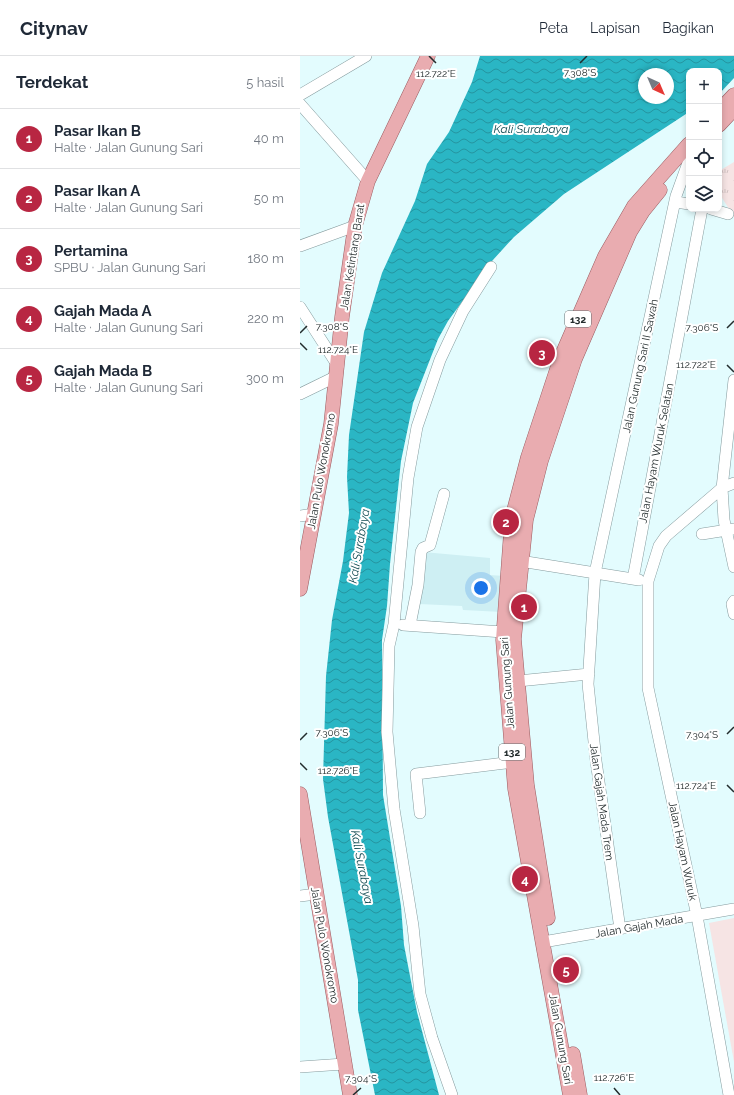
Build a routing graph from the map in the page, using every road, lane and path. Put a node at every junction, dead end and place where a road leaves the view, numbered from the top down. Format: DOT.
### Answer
graph roads {
  1 [pos="366,56"];
  2 [pos="428,56"];
  3 [pos="300,95"];
  4 [pos="734,95"];
  5 [pos="300,104"];
  6 [pos="722,108"];
  7 [pos="734,109"];
  8 [pos="722,122"];
  9 [pos="686,147"];
  10 [pos="686,160"];
  11 [pos="686,168"];
  12 [pos="368,180"];
  13 [pos="676,202"];
  14 [pos="686,204"];
  15 [pos="701,212"];
  16 [pos="721,212"];
  17 [pos="728,214"];
  18 [pos="355,226"];
  19 [pos="300,246"];
  20 [pos="614,251"];
  21 [pos="491,267"];
  22 [pos="300,307"];
  23 [pos="336,372"];
  24 [pos="734,380"];
  25 [pos="300,394"];
  26 [pos="734,483"];
  27 [pos="722,488"];
  28 [pos="444,494"];
  29 [pos="307,515"];
  30 [pos="730,530"];
  31 [pos="702,534"];
  32 [pos="515,560"];
  33 [pos="734,567"];
  34 [pos="595,573"];
  35 [pos="633,579"];
  36 [pos="648,581"];
  37 [pos="300,589"];
  38 [pos="734,601"];
  39 [pos="734,614"];
  40 [pos="394,624"];
  41 [pos="410,625"];
  42 [pos="503,632"];
  43 [pos="589,674"];
  44 [pos="518,680"];
  45 [pos="512,762"];
  46 [pos="300,794"];
  47 [pos="420,813"];
  48 [pos="316,894"];
  49 [pos="300,896"];
  50 [pos="734,909"];
  51 [pos="697,916"];
  52 [pos="620,929"];
  53 [pos="548,941"];
  54 [pos="344,1064"];
  55 [pos="300,1067"];
  56 [pos="350,1095"];
  57 [pos="452,1095"];
  58 [pos="570,1095"];
  59 [pos="580,1095"];
  60 [pos="729,1095"];
  1 -- 3 [label="street"];
  2 -- 12 [label="main road, Jalan Ketintang Barat"];
  4 -- 6 [label="main road"];
  5 -- 12 [label="street"];
  7 -- 8 [label="main road"];
  9 -- 20 [label="main road, Jalan Gunung Sari / 132"];
  10 -- 20 [label="main road, Jalan Gunung Sari / 132"];
  11 -- 13 [label="street, Jalan Gunung Sari II Sawah"];
  12 -- 18 [label="main road, Jalan Ketintang Barat"];
  13 -- 14 [label="street"];
  13 -- 34 [label="street, Jalan Gunung Sari II Sawah"];
  15 -- 35 [label="street, Jalan Hayam Wuruk Selatan"];
  16 -- 17 [label="street"];
  18 -- 19 [label="street"];
  18 -- 23 [label="main road, Jalan Ketintang Barat"];
  20 -- 32 [label="main road, Jalan Gunung Sari / 132"];
  21 -- 40 [label="street"];
  22 -- 23 [label="street"];
  23 -- 25 [label="street"];
  23 -- 29 [label="main road, Jalan Pulo Wonokromo"];
  24 -- 27 [label="street"];
  26 -- 27 [label="street, Jalan Hayam Wuruk"];
  27 -- 30 [label="street"];
  27 -- 36 [label="street, Jalan Hayam Wuruk"];
  28 -- 41 [label="street"];
  29 -- 37 [label="main road, Jalan Pulo Wonokromo"];
  30 -- 31 [label="street"];
  30 -- 33 [label="street"];
  32 -- 34 [label="street"];
  32 -- 42 [label="main road, Jalan Gunung Sari / 132"];
  32 -- 44 [label="main road, Jalan Gunung Sari / 132"];
  34 -- 35 [label="street"];
  34 -- 43 [label="street, Jalan Gajah Mada Trem"];
  35 -- 36 [label="street"];
  36 -- 51 [label="street, Jalan Hayam Wuruk"];
  38 -- 39 [label="street"];
  40 -- 41 [label="street"];
  40 -- 57 [label="street"];
  41 -- 42 [label="street"];
  42 -- 45 [label="main road, Jalan Gunung Sari / 132"];
  43 -- 44 [label="street"];
  43 -- 52 [label="street, Jalan Gajah Mada Trem"];
  44 -- 53 [label="main road, Jalan Gunung Sari / 132"];
  45 -- 47 [label="street"];
  45 -- 53 [label="main road, Jalan Gunung Sari / 132"];
  46 -- 48 [label="main road, Jalan Pulo Wonokromo"];
  48 -- 49 [label="street"];
  48 -- 54 [label="main road, Jalan Pulo Wonokromo"];
  50 -- 51 [label="street, Jalan Gajah Mada"];
  51 -- 52 [label="street, Jalan Gajah Mada"];
  51 -- 60 [label="street, Jalan Hayam Wuruk"];
  52 -- 53 [label="street, Jalan Gajah Mada"];
  53 -- 58 [label="main road, Jalan Gunung Sari / 132"];
  53 -- 59 [label="main road, Jalan Gunung Sari / 132"];
  54 -- 55 [label="street"];
  54 -- 56 [label="main road, Jalan Pulo Wonokromo"];
}
